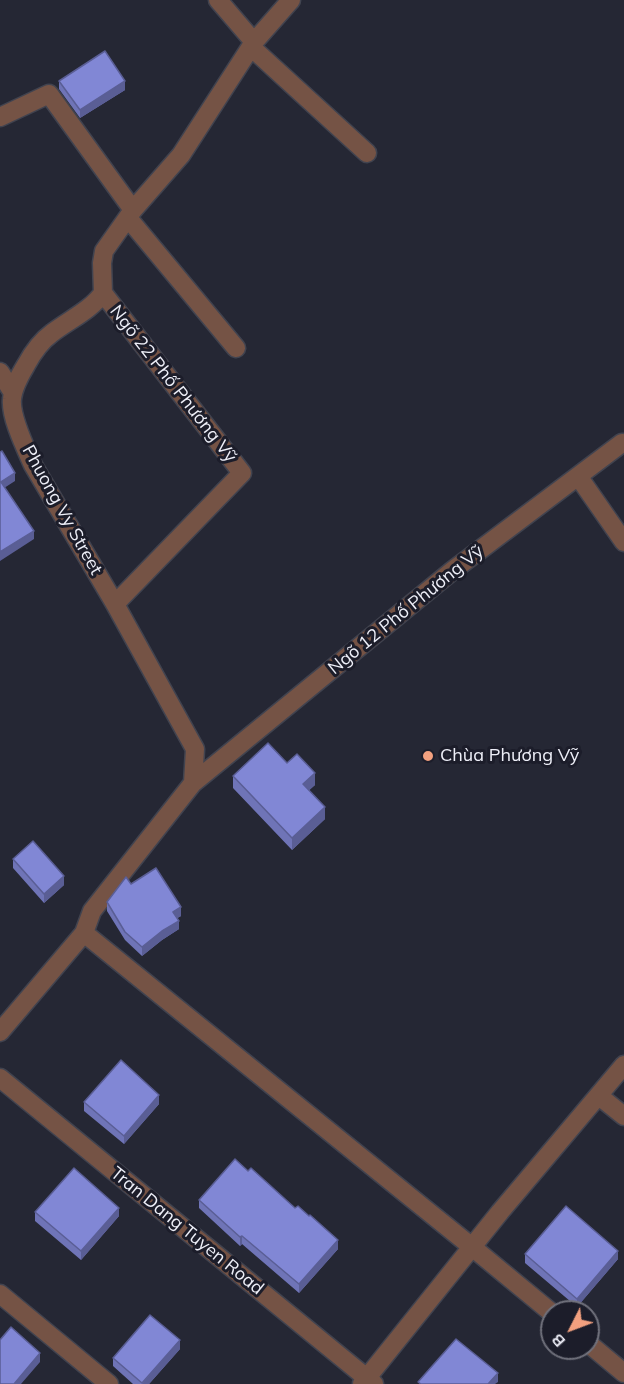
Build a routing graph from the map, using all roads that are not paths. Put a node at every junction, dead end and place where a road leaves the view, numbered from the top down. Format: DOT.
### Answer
graph roads {
  1 [pos="218,0"];
  2 [pos="291,0"];
  3 [pos="252,45"];
  4 [pos="0,117"];
  5 [pos="367,153"];
  6 [pos="130,214"];
  7 [pos="104,293"];
  8 [pos="236,348"];
  9 [pos="0,372"];
  10 [pos="13,393"];
  11 [pos="622,443"];
  12 [pos="578,476"];
  13 [pos="624,542"];
  14 [pos="115,604"];
  15 [pos="194,783"];
  16 [pos="84,933"];
  17 [pos="0,1032"];
  18 [pos="624,1065"];
  19 [pos="0,1078"];
  20 [pos="599,1095"];
  21 [pos="624,1116"];
  22 [pos="472,1247"];
  23 [pos="0,1293"];
  24 [pos="540,1303"];
  25 [pos="600,1353"];
  26 [pos="624,1373"];
  27 [pos="101,1382"];
  28 [pos="368,1382"];
  1 -- 3 [label="street"];
  2 -- 3 [label="street"];
  3 -- 5 [label="street"];
  3 -- 6 [label="street"];
  4 -- 6 [label="street"];
  6 -- 7 [label="street"];
  6 -- 8 [label="street"];
  7 -- 10 [label="street"];
  7 -- 14 [label="street, Ngõ 22 Phố Phương Vỹ"];
  9 -- 10 [label="street"];
  10 -- 14 [label="street, Phuong Vy Street"];
  11 -- 12 [label="street, Ngõ 12 Phố Phương Vỹ"];
  12 -- 13 [label="street"];
  12 -- 15 [label="street, Ngõ 12 Phố Phương Vỹ"];
  14 -- 15 [label="street, Phuong Vy Street"];
  15 -- 16 [label="street"];
  16 -- 17 [label="street"];
  16 -- 22 [label="street"];
  18 -- 20 [label="street"];
  19 -- 28 [label="street, Tran Dang Tuyen Road"];
  20 -- 21 [label="street"];
  20 -- 22 [label="street"];
  22 -- 24 [label="street"];
  22 -- 28 [label="street"];
  23 -- 27 [label="street"];
  25 -- 26 [label="street"];
}
